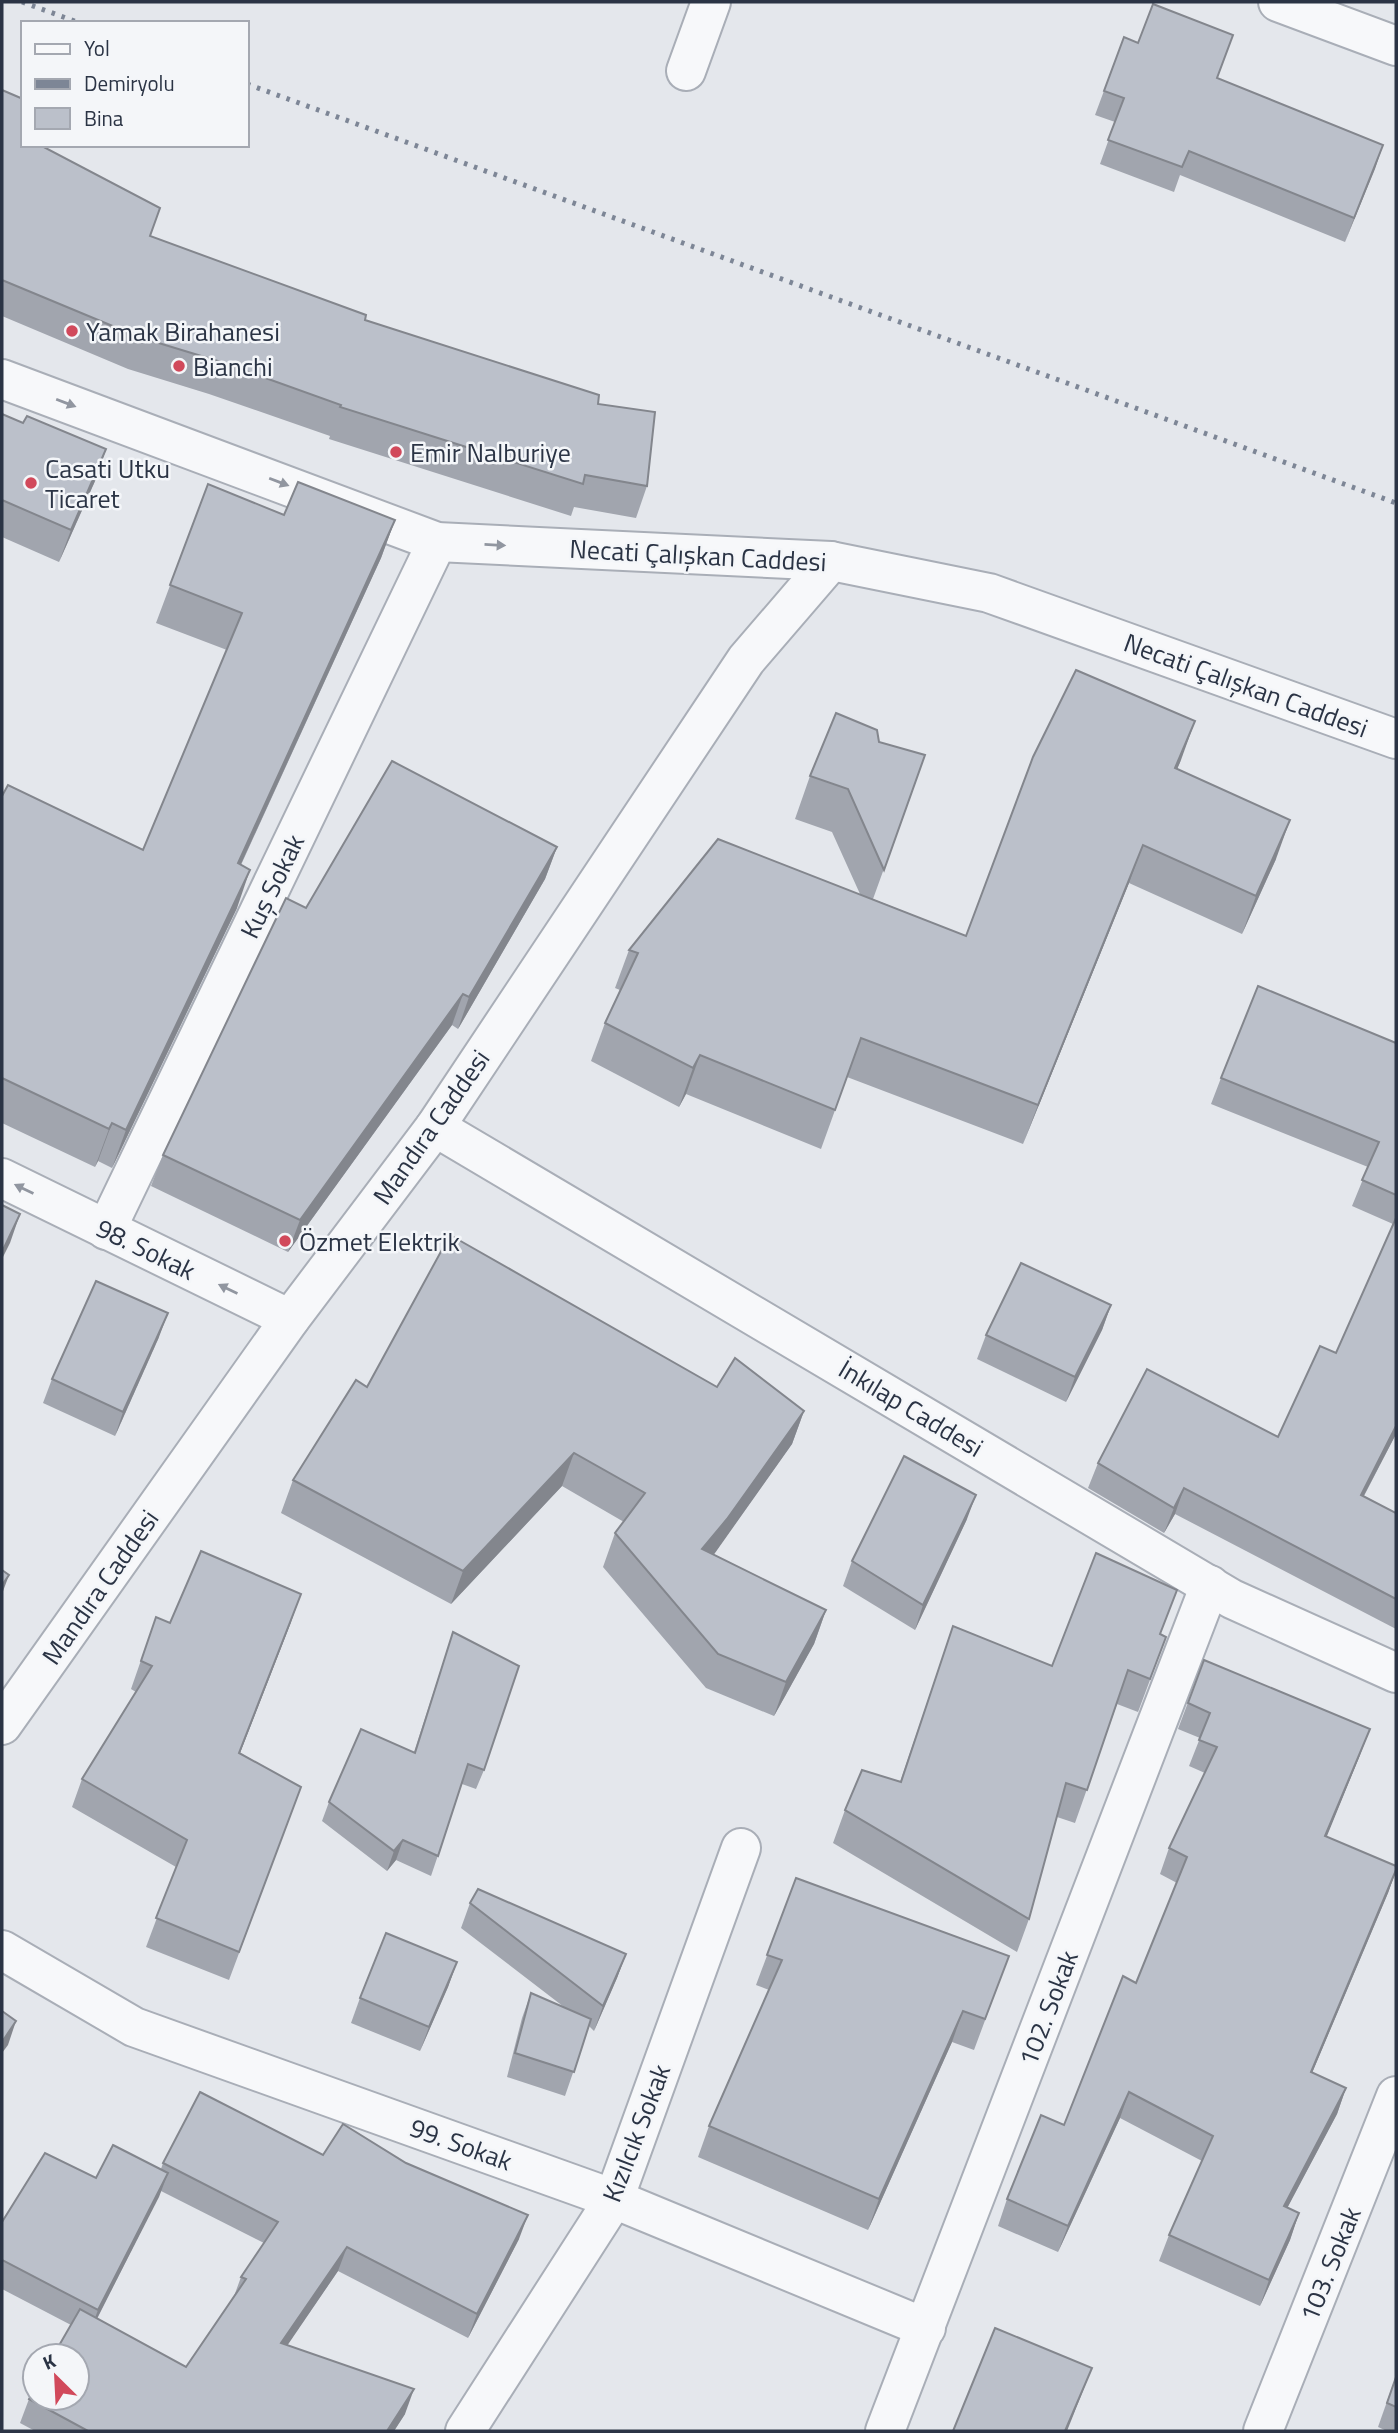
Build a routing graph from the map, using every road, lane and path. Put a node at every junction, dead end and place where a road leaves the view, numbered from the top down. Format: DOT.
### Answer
graph roads {
  1 [pos="711,2"];
  2 [pos="1278,2"];
  3 [pos="1396,46"];
  4 [pos="686,71"];
  5 [pos="2,379"];
  6 [pos="437,542"];
  7 [pos="831,561"];
  8 [pos="1396,739"];
  9 [pos="435,1127"];
  10 [pos="2,1178"];
  11 [pos="106,1230"];
  12 [pos="290,1319"];
  13 [pos="1210,1585"];
  14 [pos="1396,1673"];
  15 [pos="2,1726"];
  16 [pos="741,1848"];
  17 [pos="2,1950"];
  18 [pos="1396,2096"];
  19 [pos="614,2199"];
  20 [pos="926,2328"];
  21 [pos="465,2431"];
  22 [pos="886,2431"];
  23 [pos="1263,2431"];
  1 -- 4 [label="street"];
  2 -- 3 [label="street"];
  5 -- 6 [label="street, Necati Çalışkan Caddesi, one-way"];
  6 -- 7 [label="street, Necati Çalışkan Caddesi, one-way"];
  6 -- 11 [label="street, Kuş Sokak"];
  7 -- 8 [label="street, Necati Çalışkan Caddesi"];
  7 -- 9 [label="street, Mandıra Caddesi"];
  9 -- 12 [label="street, Mandıra Caddesi"];
  9 -- 13 [label="street, İnkılap Caddesi"];
  11 -- 10 [label="street, 98. Sokak, one-way"];
  12 -- 11 [label="street, 98. Sokak, one-way"];
  12 -- 15 [label="street, Mandıra Caddesi"];
  13 -- 14 [label="street, İnkılap Caddesi"];
  13 -- 20 [label="street, 102. Sokak"];
  16 -- 19 [label="street, Kızılcık Sokak"];
  17 -- 19 [label="street, 99. Sokak"];
  18 -- 23 [label="street, 103. Sokak"];
  19 -- 20 [label="street, 99. Sokak"];
  19 -- 21 [label="street, Kızılcık Sokak"];
  20 -- 22 [label="street, 102. Sokak"];
}
